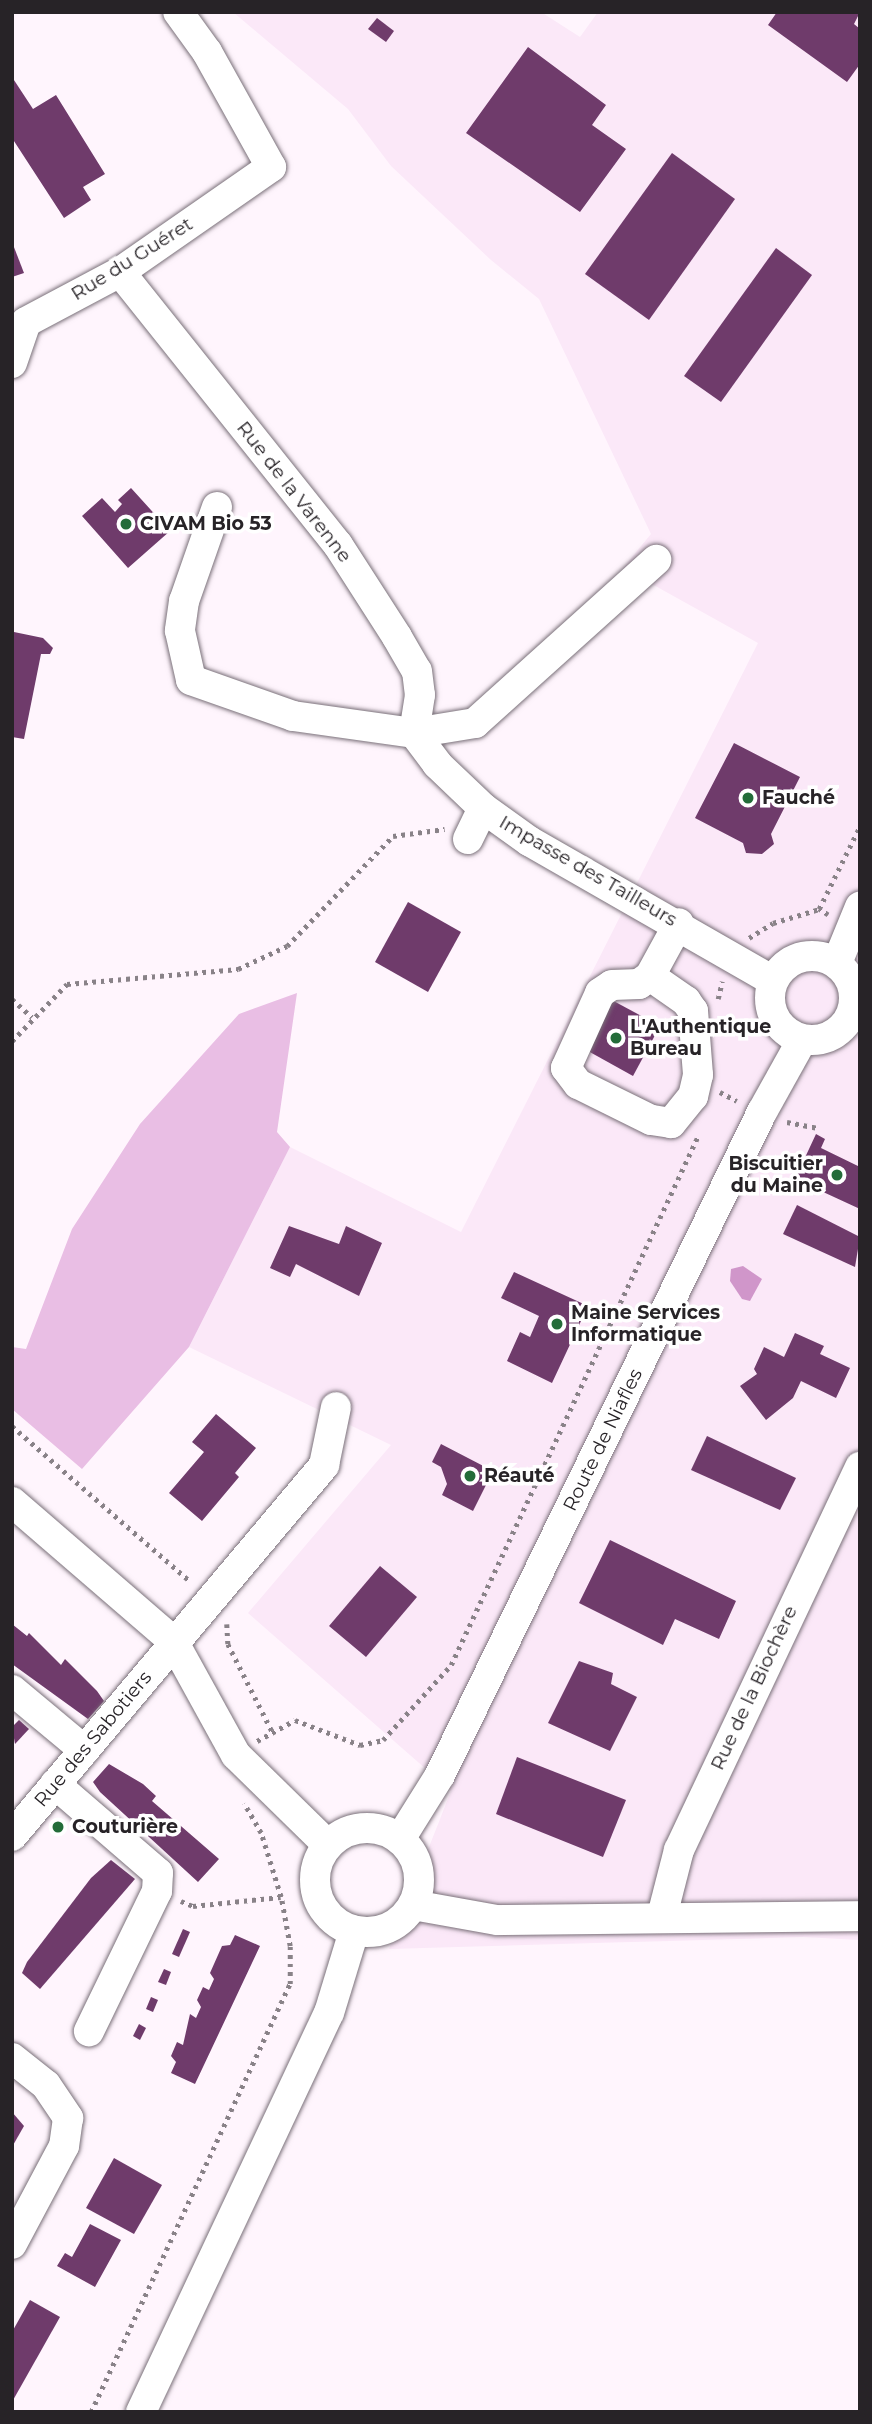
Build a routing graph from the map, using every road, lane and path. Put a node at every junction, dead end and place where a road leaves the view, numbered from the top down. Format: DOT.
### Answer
graph roads {
  1 [pos="178,12"];
  2 [pos="120,272"];
  3 [pos="12,363"];
  4 [pos="216,506"];
  5 [pos="656,560"];
  6 [pos="415,733"];
  7 [pos="482,808"];
  8 [pos="860,826"];
  9 [pos="459,834"];
  10 [pos="860,907"];
  11 [pos="819,909"];
  12 [pos="832,917"];
  13 [pos="679,923"];
  14 [pos="748,938"];
  15 [pos="837,963"];
  16 [pos="650,976"];
  17 [pos="772,981"];
  18 [pos="718,987"];
  19 [pos="12,999"];
  20 [pos="718,1011"];
  21 [pos="32,1017"];
  22 [pos="852,1034"];
  23 [pos="802,1040"];
  24 [pos="12,1041"];
  25 [pos="719,1081"];
  26 [pos="713,1104"];
  27 [pos="702,1129"];
  28 [pos="336,1407"];
  29 [pos="12,1426"];
  30 [pos="860,1466"];
  31 [pos="12,1502"];
  32 [pos="210,1598"];
  33 [pos="173,1642"];
  34 [pos="12,1690"];
  35 [pos="273,1733"];
  36 [pos="251,1745"];
  37 [pos="84,1750"];
  38 [pos="55,1784"];
  39 [pos="242,1800"];
  40 [pos="12,1836"];
  41 [pos="400,1839"];
  42 [pos="328,1845"];
  43 [pos="156,1891"];
  44 [pos="281,1897"];
  45 [pos="413,1905"];
  46 [pos="662,1916"];
  47 [pos="860,1916"];
  48 [pos="354,1931"];
  49 [pos="89,2031"];
  50 [pos="12,2058"];
  51 [pos="12,2244"];
  52 [pos="91,2412"];
  53 [pos="141,2412"];
  1 -- 2 [label="street, Rue du Guéret"];
  2 -- 3 [label="street, Rue du Guéret"];
  2 -- 6 [label="street, Rue de la Varenne"];
  4 -- 6 [label="street"];
  5 -- 6 [label="street"];
  6 -- 7 [label="street, Impasse des Tailleurs"];
  7 -- 9 [label="street"];
  7 -- 13 [label="street, Impasse des Tailleurs"];
  8 -- 11 [label="path"];
  9 -- 21 [label="path"];
  10 -- 15 [label="street"];
  11 -- 12 [label="path"];
  11 -- 14 [label="path"];
  13 -- 16 [label="street"];
  13 -- 17 [label="street, Impasse des Tailleurs"];
  15 -- 17 [label="street"];
  15 -- 22 [label="street"];
  16 -- 16 [label="street"];
  17 -- 23 [label="street"];
  18 -- 20 [label="path"];
  19 -- 21 [label="path"];
  21 -- 24 [label="path"];
  22 -- 23 [label="street"];
  23 -- 41 [label="street, Route de Niafles"];
  25 -- 26 [label="path"];
  27 -- 35 [label="path"];
  28 -- 32 [label="street, Rue des Sabotiers"];
  29 -- 32 [label="path"];
  30 -- 46 [label="street, Rue de la Biochère"];
  31 -- 33 [label="street"];
  32 -- 33 [label="street, Rue des Sabotiers"];
  32 -- 35 [label="path"];
  33 -- 37 [label="street, Rue des Sabotiers"];
  33 -- 42 [label="street"];
  34 -- 37 [label="street"];
  35 -- 36 [label="path"];
  37 -- 38 [label="street, Rue des Sabotiers"];
  38 -- 40 [label="street, Rue des Sabotiers"];
  38 -- 43 [label="street"];
  39 -- 44 [label="path"];
  41 -- 42 [label="street"];
  41 -- 45 [label="street"];
  42 -- 48 [label="street"];
  43 -- 44 [label="path"];
  43 -- 49 [label="street"];
  44 -- 52 [label="path"];
  45 -- 46 [label="street"];
  45 -- 48 [label="street"];
  46 -- 47 [label="street"];
  48 -- 53 [label="street"];
  50 -- 51 [label="street"];
}
